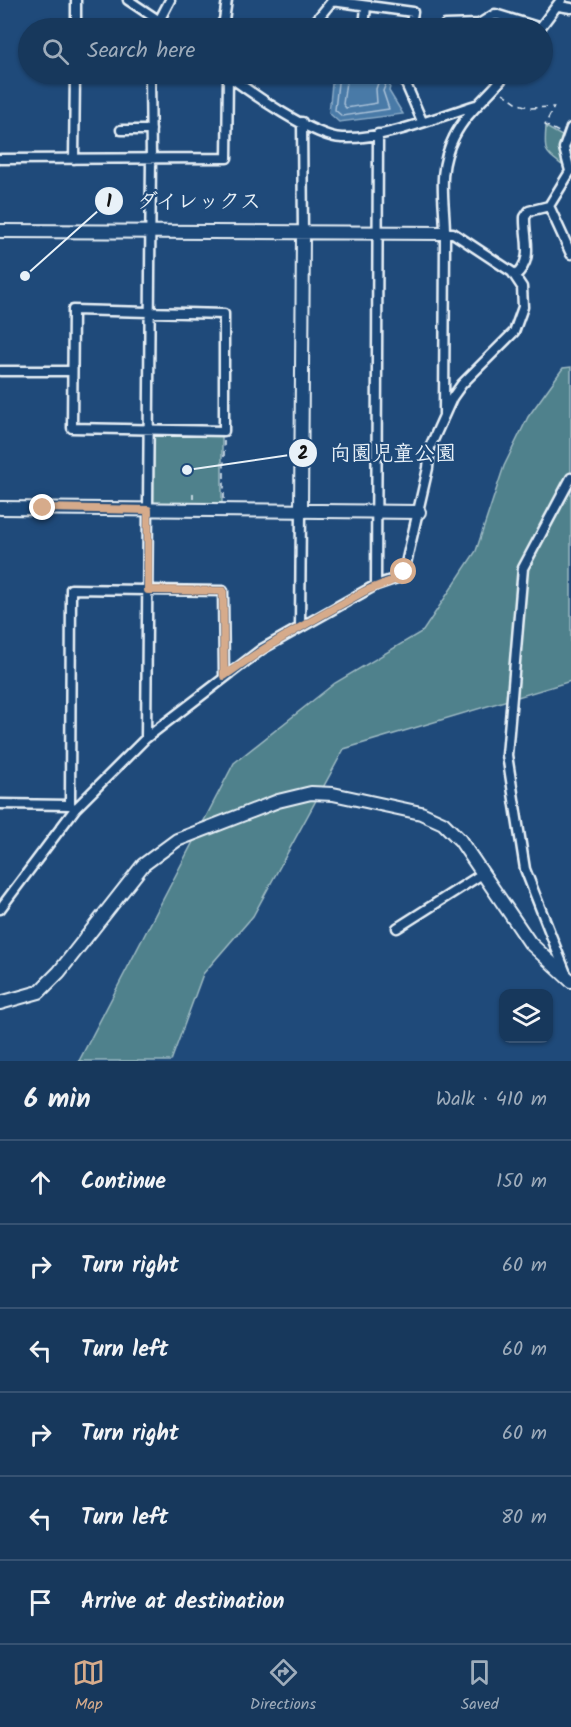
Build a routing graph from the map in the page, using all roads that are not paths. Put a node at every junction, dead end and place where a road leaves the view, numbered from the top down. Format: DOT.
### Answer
graph roads {
  1 [pos="76,0"];
  2 [pos="128,0"];
  3 [pos="170,0"];
  4 [pos="227,0"];
  5 [pos="332,1"];
  6 [pos="560,3"];
  7 [pos="366,6"];
  8 [pos="571,8"];
  9 [pos="76,18"];
  10 [pos="155,18"];
  11 [pos="161,18"];
  12 [pos="224,18"];
  13 [pos="318,18"];
  14 [pos="365,18"];
  15 [pos="412,18"];
  16 [pos="489,18"];
  17 [pos="508,18"];
  18 [pos="549,18"];
  19 [pos="75,84"];
  20 [pos="150,84"];
  21 [pos="227,84"];
  22 [pos="240,84"];
  23 [pos="406,84"];
  24 [pos="498,84"];
  25 [pos="477,105"];
  26 [pos="422,121"];
  27 [pos="302,122"];
  28 [pos="571,128"];
  29 [pos="121,130"];
  30 [pos="151,130"];
  31 [pos="378,134"];
  32 [pos="151,158"];
  33 [pos="0,159"];
  34 [pos="74,159"];
  35 [pos="570,170"];
  36 [pos="549,206"];
  37 [pos="0,231"];
  38 [pos="377,233"];
  39 [pos="445,233"];
  40 [pos="149,234"];
  41 [pos="303,234"];
  42 [pos="571,254"];
  43 [pos="515,276"];
  44 [pos="148,313"];
  45 [pos="0,371"];
  46 [pos="72,371"];
  47 [pos="444,418"];
  48 [pos="148,431"];
  49 [pos="571,478"];
  50 [pos="0,508"];
  51 [pos="148,510"];
  52 [pos="301,511"];
  53 [pos="376,512"];
  54 [pos="419,512"];
  55 [pos="376,585"];
  56 [pos="148,590"];
  57 [pos="300,627"];
  58 [pos="224,676"];
  59 [pos="146,738"];
  60 [pos="0,804"];
  61 [pos="72,807"];
  62 [pos="482,874"];
  63 [pos="0,909"];
  64 [pos="397,928"];
  65 [pos="570,980"];
  66 [pos="0,1003"];
  1 -- 9 [label="street"];
  2 -- 10 [label="street"];
  3 -- 11 [label="street"];
  4 -- 12 [label="street"];
  5 -- 7 [label="street"];
  5 -- 13 [label="street"];
  6 -- 8 [label="street"];
  6 -- 18 [label="street"];
  7 -- 14 [label="street"];
  7 -- 15 [label="street"];
  16 -- 17 [label="street"];
  19 -- 34 [label="street"];
  20 -- 30 [label="street"];
  21 -- 32 [label="street"];
  22 -- 27 [label="street"];
  23 -- 26 [label="street"];
  24 -- 25 [label="street"];
  25 -- 26 [label="street"];
  25 -- 39 [label="street"];
  26 -- 31 [label="street"];
  27 -- 31 [label="street"];
  27 -- 41 [label="street"];
  28 -- 35 [label="street"];
  29 -- 30 [label="street"];
  30 -- 32 [label="street"];
  31 -- 38 [label="street"];
  32 -- 34 [label="street"];
  32 -- 40 [label="street"];
  33 -- 34 [label="street"];
  35 -- 36 [label="street"];
  36 -- 42 [label="street"];
  36 -- 43 [label="street"];
  37 -- 40 [label="street"];
  38 -- 39 [label="street"];
  38 -- 41 [label="street"];
  38 -- 53 [label="street"];
  39 -- 43 [label="street"];
  39 -- 47 [label="street"];
  40 -- 41 [label="street"];
  40 -- 44 [label="street"];
  41 -- 52 [label="street"];
  43 -- 47 [label="street"];
  44 -- 46 [label="street"];
  44 -- 48 [label="street"];
  44 -- 48 [label="street"];
  45 -- 46 [label="street"];
  46 -- 48 [label="street"];
  47 -- 54 [label="street"];
  48 -- 51 [label="street"];
  49 -- 65 [label="street"];
  50 -- 51 [label="street"];
  51 -- 52 [label="street"];
  51 -- 56 [label="street"];
  52 -- 53 [label="street"];
  52 -- 57 [label="street"];
  53 -- 54 [label="street"];
  53 -- 55 [label="street"];
  54 -- 55 [label="street"];
  55 -- 57 [label="street"];
  56 -- 58 [label="street"];
  56 -- 59 [label="street"];
  56 -- 61 [label="street"];
  57 -- 58 [label="street"];
  58 -- 59 [label="street"];
  59 -- 61 [label="street"];
  60 -- 61 [label="street"];
  61 -- 63 [label="street"];
  62 -- 64 [label="street"];
  62 -- 65 [label="street"];
  62 -- 66 [label="street"];
}
